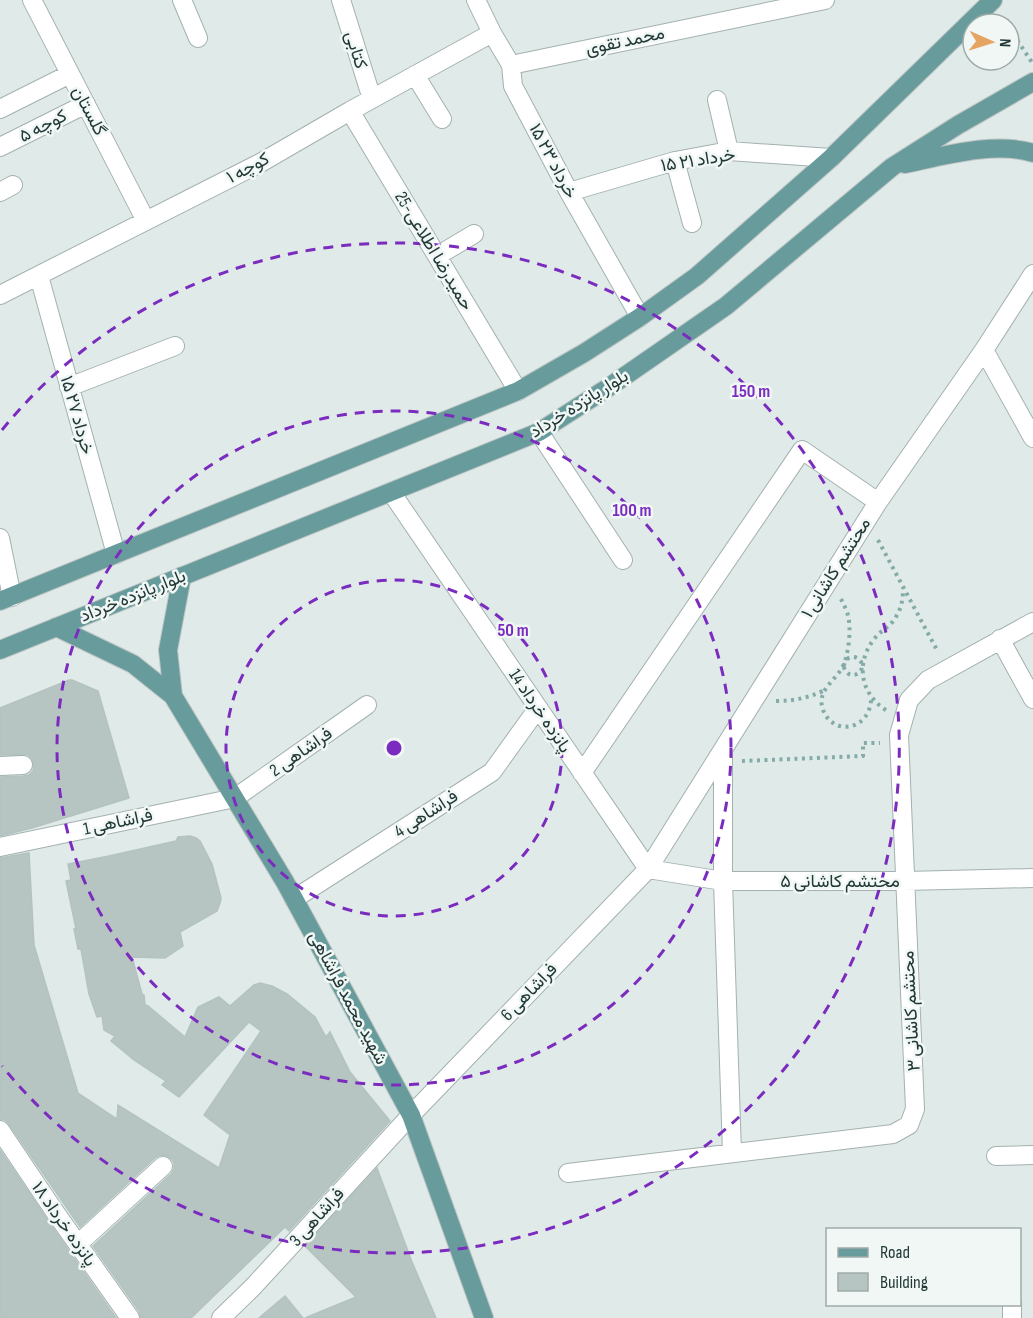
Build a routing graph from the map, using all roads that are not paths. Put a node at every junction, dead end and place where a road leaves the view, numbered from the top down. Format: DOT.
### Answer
graph roads {
  1 [pos="32,0"];
  2 [pos="182,0"];
  3 [pos="341,0"];
  4 [pos="476,0"];
  5 [pos="825,0"];
  6 [pos="991,0"];
  7 [pos="492,33"];
  8 [pos="198,38"];
  9 [pos="511,65"];
  10 [pos="70,74"];
  11 [pos="415,75"];
  12 [pos="1033,82"];
  13 [pos="372,99"];
  14 [pos="717,100"];
  15 [pos="86,104"];
  16 [pos="0,109"];
  17 [pos="350,111"];
  18 [pos="442,119"];
  19 [pos="0,147"];
  20 [pos="729,152"];
  21 [pos="1033,153"];
  22 [pos="831,158"];
  23 [pos="675,161"];
  24 [pos="892,167"];
  25 [pos="569,192"];
  26 [pos="146,221"];
  27 [pos="692,223"];
  28 [pos="474,234"];
  29 [pos="437,256"];
  30 [pos="1033,273"];
  31 [pos="39,276"];
  32 [pos="0,295"];
  33 [pos="640,317"];
  34 [pos="175,346"];
  35 [pos="984,350"];
  36 [pos="69,387"];
  37 [pos="518,391"];
  38 [pos="539,432"];
  39 [pos="1033,438"];
  40 [pos="391,492"];
  41 [pos="878,502"];
  42 [pos="0,538"];
  43 [pos="116,554"];
  44 [pos="622,560"];
  45 [pos="182,576"];
  46 [pos="6,599"];
  47 [pos="1033,622"];
  48 [pos="56,627"];
  49 [pos="1000,639"];
  50 [pos="0,650"];
  51 [pos="173,696"];
  52 [pos="1033,699"];
  53 [pos="368,705"];
  54 [pos="538,708"];
  55 [pos="723,750"];
  56 [pos="23,765"];
  57 [pos="0,766"];
  58 [pos="582,773"];
  59 [pos="235,798"];
  60 [pos="0,847"];
  61 [pos="648,869"];
  62 [pos="1033,878"];
  63 [pos="723,881"];
  64 [pos="905,881"];
  65 [pos="294,899"];
  66 [pos="411,1114"];
  67 [pos="0,1130"];
  68 [pos="732,1153"];
  69 [pos="1033,1155"];
  70 [pos="996,1156"];
  71 [pos="163,1166"];
  72 [pos="568,1173"];
  73 [pos="78,1244"];
  74 [pos="130,1318"];
  75 [pos="221,1318"];
  76 [pos="483,1318"];
  1 -- 10 [label="street, گلستان"];
  2 -- 8 [label="street"];
  3 -- 13 [label="street, کتابی"];
  4 -- 7 [label="street, ۱۵ خرداد ۲۳"];
  5 -- 9 [label="street, محمد تقوی"];
  6 -- 22 [label="main road"];
  7 -- 9 [label="street, ۱۵ خرداد ۲۳"];
  7 -- 11 [label="street, کوچه ۱"];
  9 -- 25 [label="street, ۱۵ خرداد ۲۳"];
  10 -- 15 [label="street, گلستان"];
  10 -- 16 [label="street, کوچه ۵"];
  11 -- 13 [label="street, کوچه ۱"];
  11 -- 18 [label="street"];
  12 -- 24 [label="main road, بلوار پانزده خرداد"];
  13 -- 17 [label="street, کوچه ۱"];
  14 -- 20 [label="street"];
  15 -- 19 [label="street, کوچه ۵"];
  15 -- 26 [label="street, گلستان"];
  17 -- 26 [label="street, کوچه ۱"];
  17 -- 29 [label="street, حمیدرضا اطلاعی-25"];
  20 -- 22 [label="street, ۱۵ خرداد ۲۱"];
  20 -- 23 [label="street, ۱۵ خرداد ۲۱"];
  21 -- 24 [label="main road"];
  22 -- 33 [label="main road"];
  23 -- 25 [label="street, ۱۵ خرداد ۲۱"];
  23 -- 27 [label="street"];
  24 -- 38 [label="main road, بلوار پانزده خرداد"];
  25 -- 33 [label="street, ۱۵ خرداد ۲۳"];
  26 -- 31 [label="street, کوچه ۱"];
  28 -- 29 [label="street"];
  29 -- 37 [label="street, حمیدرضا اطلاعی-25"];
  30 -- 35 [label="street, محتشم کاشانی ۱"];
  31 -- 32 [label="street, کوچه ۱"];
  31 -- 36 [label="street, ۱۵ خرداد ۲۷"];
  33 -- 37 [label="main road"];
  34 -- 36 [label="street"];
  35 -- 39 [label="street"];
  35 -- 41 [label="street, محتشم کاشانی ۱"];
  36 -- 43 [label="street, ۱۵ خرداد ۲۷"];
  37 -- 43 [label="main road"];
  38 -- 40 [label="main road, بلوار پانزده خرداد"];
  38 -- 44 [label="street"];
  40 -- 45 [label="main road, بلوار پانزده خرداد"];
  40 -- 54 [label="street, پانزده خرداد 14"];
  41 -- 55 [label="street, محتشم کاشانی ۱"];
  41 -- 58 [label="street"];
  42 -- 46 [label="street"];
  43 -- 46 [label="main road"];
  45 -- 48 [label="main road, بلوار پانزده خرداد"];
  45 -- 51 [label="main road"];
  47 -- 49 [label="street, محتشم کاشانی ۳"];
  48 -- 50 [label="main road, بلوار پانزده خرداد"];
  48 -- 51 [label="main road"];
  49 -- 52 [label="street"];
  49 -- 64 [label="street, محتشم کاشانی ۳"];
  51 -- 59 [label="main road, شهید محمد فراشاهی"];
  53 -- 59 [label="street, فراشاهی 2"];
  54 -- 58 [label="street, پانزده خرداد 14"];
  54 -- 65 [label="street, فراشاهی 4"];
  55 -- 61 [label="street, محتشم کاشانی ۱"];
  55 -- 63 [label="street"];
  56 -- 57 [label="street"];
  58 -- 61 [label="street, پانزده خرداد 14"];
  59 -- 60 [label="street, فراشاهی 1"];
  59 -- 65 [label="main road, شهید محمد فراشاهی"];
  61 -- 63 [label="street, محتشم کاشانی ۵"];
  61 -- 66 [label="street, فراشاهی 6"];
  62 -- 64 [label="street, محتشم کاشانی ۵"];
  63 -- 64 [label="street, محتشم کاشانی ۵"];
  63 -- 68 [label="street"];
  64 -- 68 [label="street, محتشم کاشانی ۳"];
  65 -- 66 [label="main road, شهید محمد فراشاهی"];
  66 -- 75 [label="street, فراشاهی 3"];
  66 -- 76 [label="main road, شهید محمد فراشاهی"];
  67 -- 73 [label="street, پانزده خرداد ۱۸"];
  68 -- 72 [label="street, محتشم کاشانی ۳"];
  69 -- 70 [label="street"];
  71 -- 73 [label="street"];
  73 -- 74 [label="street, پانزده خرداد ۱۸"];
}
